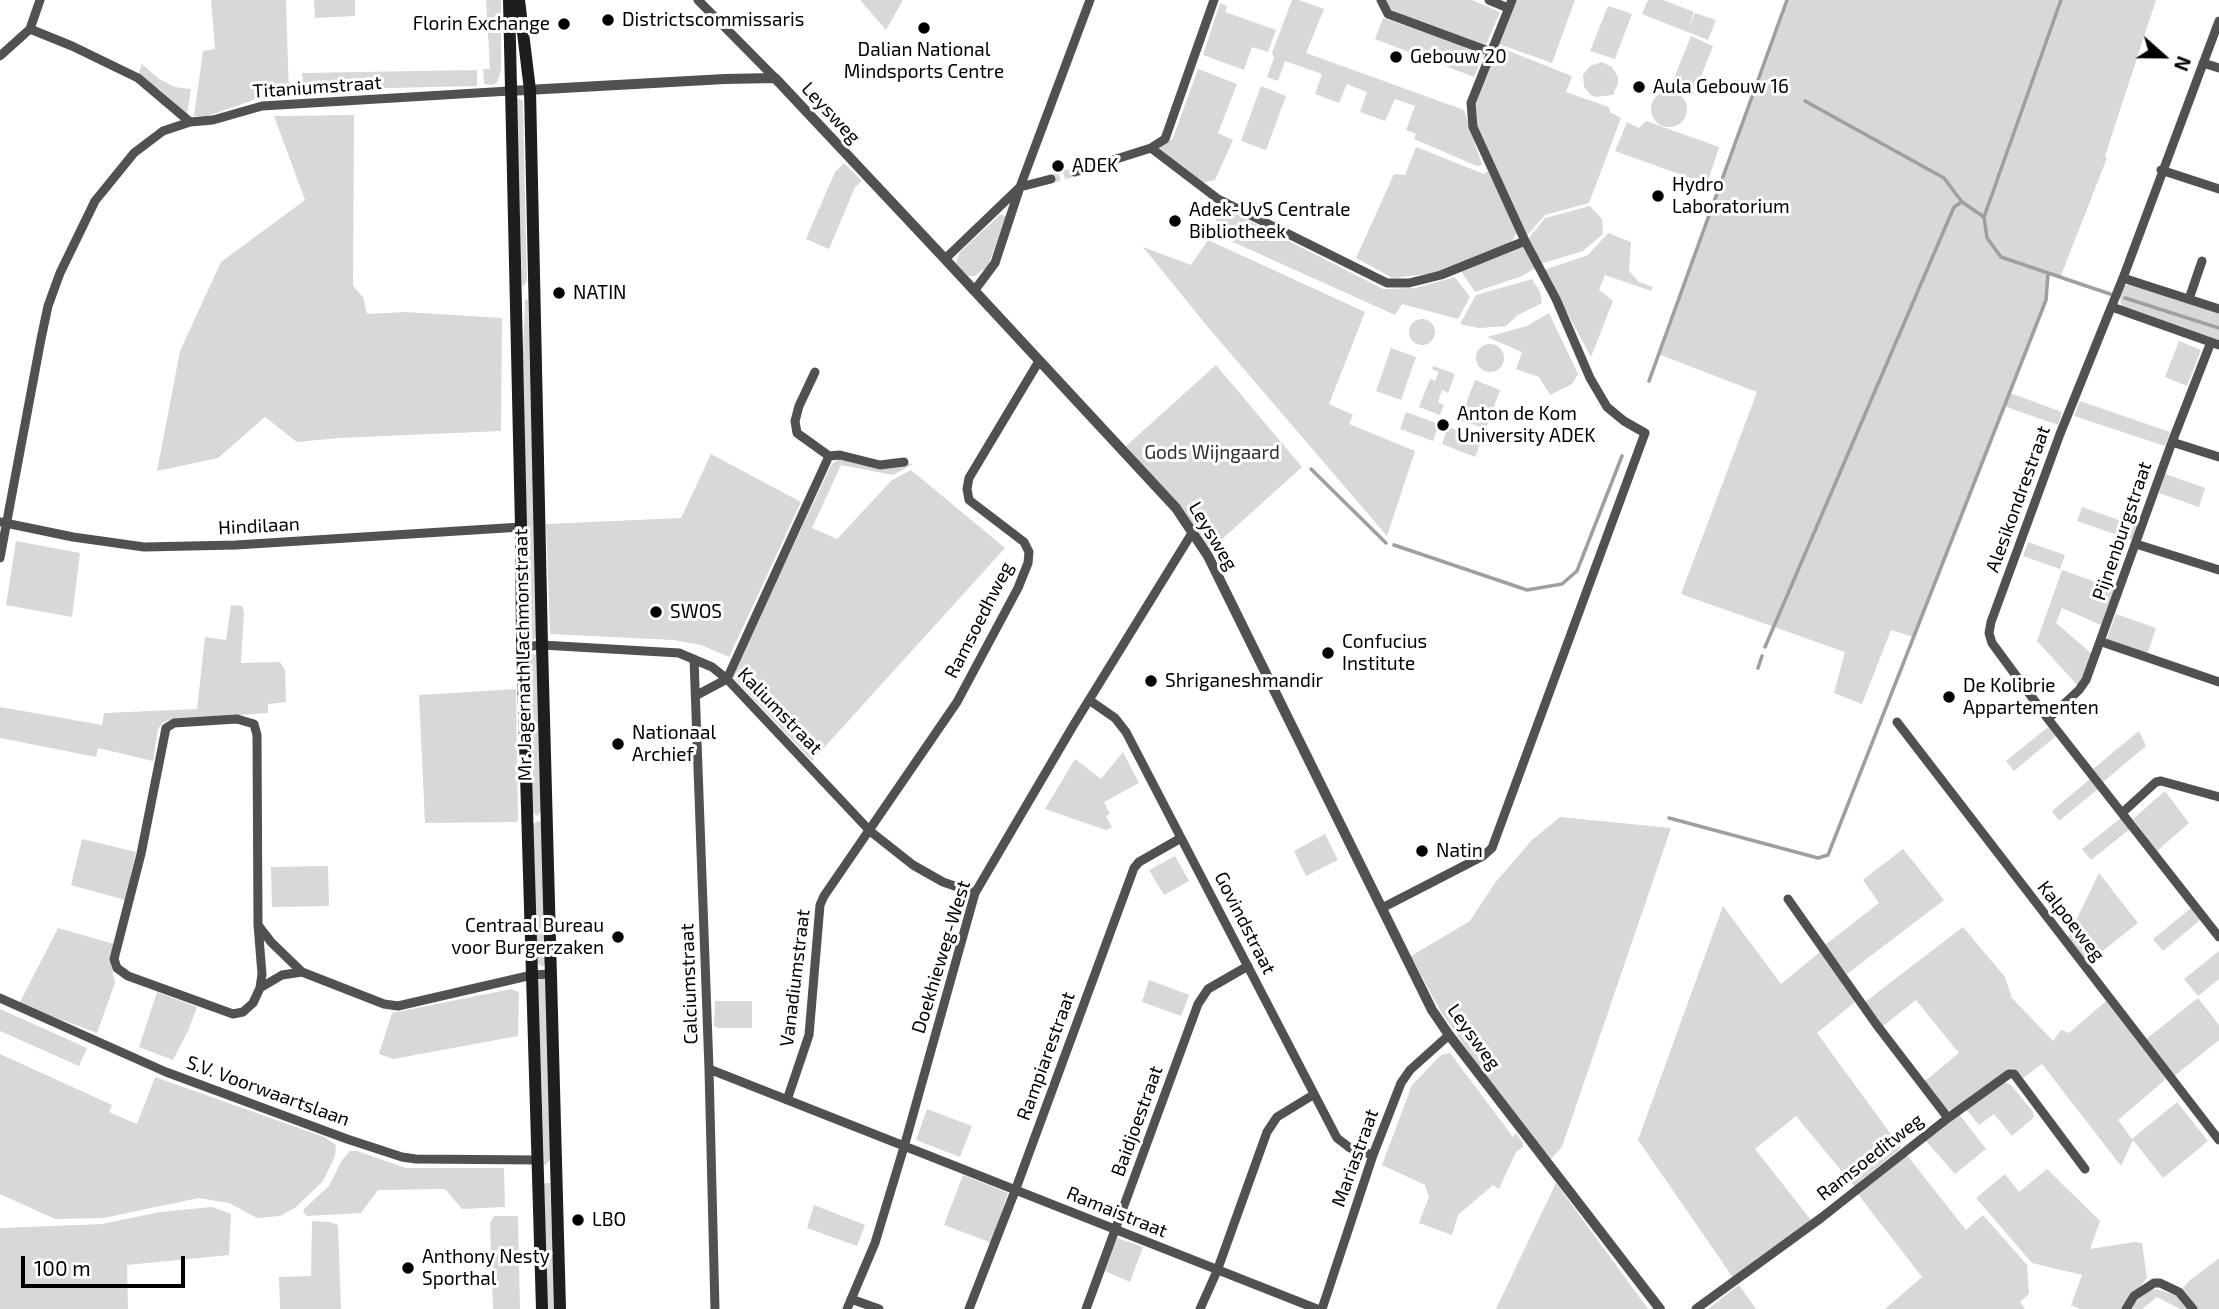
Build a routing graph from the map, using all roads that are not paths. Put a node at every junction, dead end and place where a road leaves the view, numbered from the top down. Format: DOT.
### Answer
graph roads {
  1 [pos="40,0"];
  2 [pos="509,0"];
  3 [pos="519,0"];
  4 [pos="698,0"];
  5 [pos="1090,0"];
  6 [pos="1214,0"];
  7 [pos="1381,0"];
  8 [pos="1489,0"];
  9 [pos="1510,4"];
  10 [pos="2219,21"];
  11 [pos="30,29"];
  12 [pos="1491,52"];
  13 [pos="0,56"];
  14 [pos="2203,63"];
  15 [pos="2219,68"];
  16 [pos="775,79"];
  17 [pos="530,90"];
  18 [pos="509,91"];
  19 [pos="190,122"];
  20 [pos="1151,148"];
  21 [pos="2161,170"];
  22 [pos="1075,172"];
  23 [pos="1051,179"];
  24 [pos="1020,187"];
  25 [pos="2219,189"];
  26 [pos="1525,241"];
  27 [pos="945,259"];
  28 [pos="2202,261"];
  29 [pos="2123,278"];
  30 [pos="974,291"];
  31 [pos="2189,299"];
  32 [pos="2112,307"];
  33 [pos="2219,309"];
  34 [pos="2215,344"];
  35 [pos="1039,361"];
  36 [pos="815,372"];
  37 [pos="2172,442"];
  38 [pos="829,456"];
  39 [pos="2219,457"];
  40 [pos="904,462"];
  41 [pos="3,523"];
  42 [pos="522,527"];
  43 [pos="1192,533"];
  44 [pos="2136,544"];
  45 [pos="0,558"];
  46 [pos="2219,570"];
  47 [pos="2102,642"];
  48 [pos="541,645"];
  49 [pos="522,647"];
  50 [pos="694,659"];
  51 [pos="727,679"];
  52 [pos="2219,682"];
  53 [pos="697,695"];
  54 [pos="1089,700"];
  55 [pos="2049,719"];
  56 [pos="1897,722"];
  57 [pos="2219,797"];
  58 [pos="2122,813"];
  59 [pos="870,831"];
  60 [pos="1181,838"];
  61 [pos="975,893"];
  62 [pos="1788,899"];
  63 [pos="1382,908"];
  64 [pos="258,925"];
  65 [pos="2219,937"];
  66 [pos="1248,967"];
  67 [pos="302,972"];
  68 [pos="551,974"];
  69 [pos="532,975"];
  70 [pos="260,988"];
  71 [pos="0,998"];
  72 [pos="1448,1035"];
  73 [pos="709,1069"];
  74 [pos="1313,1095"];
  75 [pos="787,1100"];
  76 [pos="1948,1118"];
  77 [pos="2219,1140"];
  78 [pos="904,1147"];
  79 [pos="1373,1154"];
  80 [pos="538,1166"];
  81 [pos="2085,1169"];
  82 [pos="556,1171"];
  83 [pos="1015,1191"];
  84 [pos="1116,1230"];
  85 [pos="1217,1271"];
  86 [pos="851,1299"];
  87 [pos="542,1309"];
  88 [pos="560,1309"];
  89 [pos="715,1309"];
  90 [pos="847,1309"];
  91 [pos="879,1309"];
  92 [pos="969,1309"];
  93 [pos="1086,1309"];
  94 [pos="1200,1309"];
  95 [pos="1319,1309"];
  96 [pos="1660,1309"];
  97 [pos="1696,1309"];
  98 [pos="2126,1309"];
  99 [pos="2193,1309"];
  1 -- 11 [label="street"];
  2 -- 18 [label="main road, Mr. Jagernath Lachmonstraat"];
  3 -- 17 [label="main road, Mr. Jagernath Lachmonstraat"];
  4 -- 16 [label="street"];
  5 -- 24 [label="street"];
  6 -- 20 [label="street"];
  7 -- 12 [label="street"];
  8 -- 9 [label="street"];
  9 -- 12 [label="street"];
  10 -- 14 [label="street, Alesikondrestraat"];
  11 -- 13 [label="street"];
  11 -- 19 [label="street"];
  12 -- 26 [label="street"];
  14 -- 15 [label="street"];
  14 -- 21 [label="street, Alesikondrestraat"];
  16 -- 17 [label="street, Leysweg"];
  16 -- 27 [label="street, Leysweg"];
  17 -- 18 [label="street, Leysweg"];
  17 -- 48 [label="main road, Mr. Jagernath Lachmonstraat"];
  18 -- 19 [label="street, Titaniumstraat"];
  18 -- 42 [label="main road, Mr. Jagernath Lachmonstraat"];
  19 -- 41 [label="street, Titaniumstraat"];
  20 -- 22 [label="street"];
  20 -- 26 [label="street"];
  21 -- 25 [label="street"];
  21 -- 29 [label="street, Alesikondrestraat"];
  23 -- 24 [label="street"];
  24 -- 27 [label="street"];
  24 -- 30 [label="street"];
  26 -- 63 [label="street"];
  27 -- 30 [label="street, Leysweg"];
  28 -- 31 [label="street"];
  29 -- 31 [label="street"];
  29 -- 32 [label="street, Alesikondrestraat"];
  30 -- 35 [label="street, Leysweg"];
  31 -- 33 [label="street"];
  32 -- 34 [label="street"];
  32 -- 55 [label="street, Alesikondrestraat"];
  34 -- 37 [label="street, Pijnenburgstraat"];
  35 -- 43 [label="street, Leysweg"];
  35 -- 59 [label="street, Ramsoedhweg"];
  36 -- 38 [label="street"];
  37 -- 39 [label="street"];
  37 -- 44 [label="street, Pijnenburgstraat"];
  38 -- 40 [label="street"];
  38 -- 51 [label="street"];
  41 -- 42 [label="street, Hindilaan"];
  41 -- 45 [label="street, Titaniumstraat"];
  42 -- 49 [label="main road, Mr. Jagernath Lachmonstraat"];
  43 -- 54 [label="street, Doekhieweg-West"];
  43 -- 63 [label="street, Leysweg"];
  44 -- 46 [label="street"];
  44 -- 47 [label="street, Pijnenburgstraat"];
  47 -- 52 [label="street"];
  47 -- 55 [label="street, Pijnenburgstraat"];
  48 -- 49 [label="street, Kaliumstraat"];
  48 -- 50 [label="street, Kaliumstraat"];
  48 -- 68 [label="main road, Mr. Jagernath Lachmonstraat"];
  49 -- 69 [label="main road, Mr. Jagernath Lachmonstraat"];
  50 -- 51 [label="street, Kaliumstraat"];
  50 -- 53 [label="street, Calciumstraat"];
  51 -- 53 [label="street"];
  51 -- 59 [label="street, Kaliumstraat"];
  53 -- 73 [label="street, Calciumstraat"];
  54 -- 60 [label="street, Govindstraat"];
  54 -- 61 [label="street, Doekhieweg-West"];
  55 -- 58 [label="street, Alesikondrestraat"];
  56 -- 77 [label="street, Kalpoeweg"];
  57 -- 58 [label="street"];
  58 -- 65 [label="street, Alesikondrestraat"];
  59 -- 61 [label="street, Kaliumstraat"];
  59 -- 75 [label="street, Vanadiumstraat"];
  60 -- 66 [label="street, Govindstraat"];
  60 -- 83 [label="street, Rampiarestraat"];
  61 -- 78 [label="street, Doekhieweg-West"];
  62 -- 76 [label="street, Ramsoeditweg"];
  63 -- 72 [label="street, Leysweg"];
  64 -- 67 [label="street"];
  64 -- 70 [label="street"];
  64 -- 70 [label="street"];
  66 -- 74 [label="street, Govindstraat"];
  66 -- 84 [label="street, Baidjoestraat"];
  67 -- 69 [label="street"];
  67 -- 70 [label="street"];
  68 -- 69 [label="street"];
  68 -- 82 [label="main road, Mr. Jagernath Lachmonstraat"];
  69 -- 80 [label="main road, Mr. Jagernath Lachmonstraat"];
  71 -- 80 [label="street, S.V. Voorwaartslaan"];
  72 -- 79 [label="street, Mariastraat"];
  72 -- 96 [label="street, Leysweg"];
  73 -- 75 [label="street, Ramaistraat"];
  73 -- 89 [label="street, Calciumstraat"];
  74 -- 79 [label="street, Govindstraat"];
  74 -- 85 [label="street"];
  75 -- 78 [label="street, Ramaistraat"];
  76 -- 81 [label="street"];
  76 -- 97 [label="street, Ramsoeditweg"];
  78 -- 83 [label="street, Ramaistraat"];
  78 -- 86 [label="street, Doekhieweg-West"];
  79 -- 95 [label="street, Mariastraat"];
  80 -- 82 [label="main road"];
  80 -- 87 [label="main road, Mr. Jagernath Lachmonstraat"];
  82 -- 88 [label="main road, Mr. Jagernath Lachmonstraat"];
  83 -- 84 [label="street, Ramaistraat"];
  83 -- 92 [label="street, Rampiarestraat"];
  84 -- 85 [label="street, Ramaistraat"];
  84 -- 93 [label="street, Baidjoestraat"];
  85 -- 94 [label="street"];
  85 -- 95 [label="street, Ramaistraat"];
  86 -- 90 [label="street, Doekhieweg-West"];
  86 -- 91 [label="street"];
  98 -- 99 [label="street"];
}
